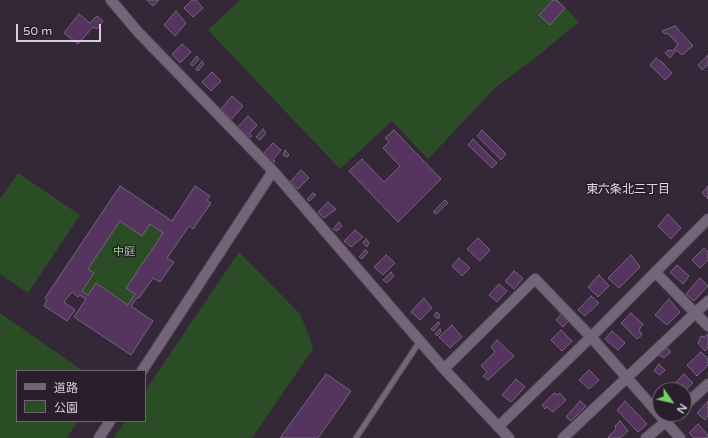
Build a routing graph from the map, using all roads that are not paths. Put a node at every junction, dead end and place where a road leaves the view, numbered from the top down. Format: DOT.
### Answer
graph roads {
  1 [pos="111,0"];
  2 [pos="273,171"];
  3 [pos="708,219"];
  4 [pos="655,272"];
  5 [pos="708,301"];
  6 [pos="696,313"];
  7 [pos="708,326"];
  8 [pos="591,337"];
  9 [pos="420,341"];
  10 [pos="444,369"];
  11 [pos="143,370"];
  12 [pos="627,378"];
  13 [pos="708,384"];
  14 [pos="692,399"];
  15 [pos="652,406"];
  16 [pos="109,422"];
  17 [pos="666,422"];
  18 [pos="498,426"];
  19 [pos="98,438"];
  20 [pos="356,438"];
  21 [pos="509,438"];
  22 [pos="563,438"];
  23 [pos="646,438"];
  24 [pos="680,438"];
  1 -- 2 [label="street"];
  2 -- 9 [label="street"];
  2 -- 11 [label="street"];
  3 -- 4 [label="street"];
  4 -- 6 [label="street"];
  4 -- 8 [label="street"];
  5 -- 6 [label="street"];
  6 -- 7 [label="street"];
  6 -- 12 [label="street"];
  8 -- 10 [label="street"];
  8 -- 12 [label="street"];
  8 -- 18 [label="street"];
  9 -- 10 [label="street"];
  9 -- 20 [label="lane"];
  10 -- 18 [label="street"];
  12 -- 15 [label="street"];
  12 -- 22 [label="street"];
  13 -- 14 [label="street"];
  16 -- 19 [label="street"];
  17 -- 23 [label="street"];
  17 -- 24 [label="street"];
  18 -- 21 [label="street"];
}
